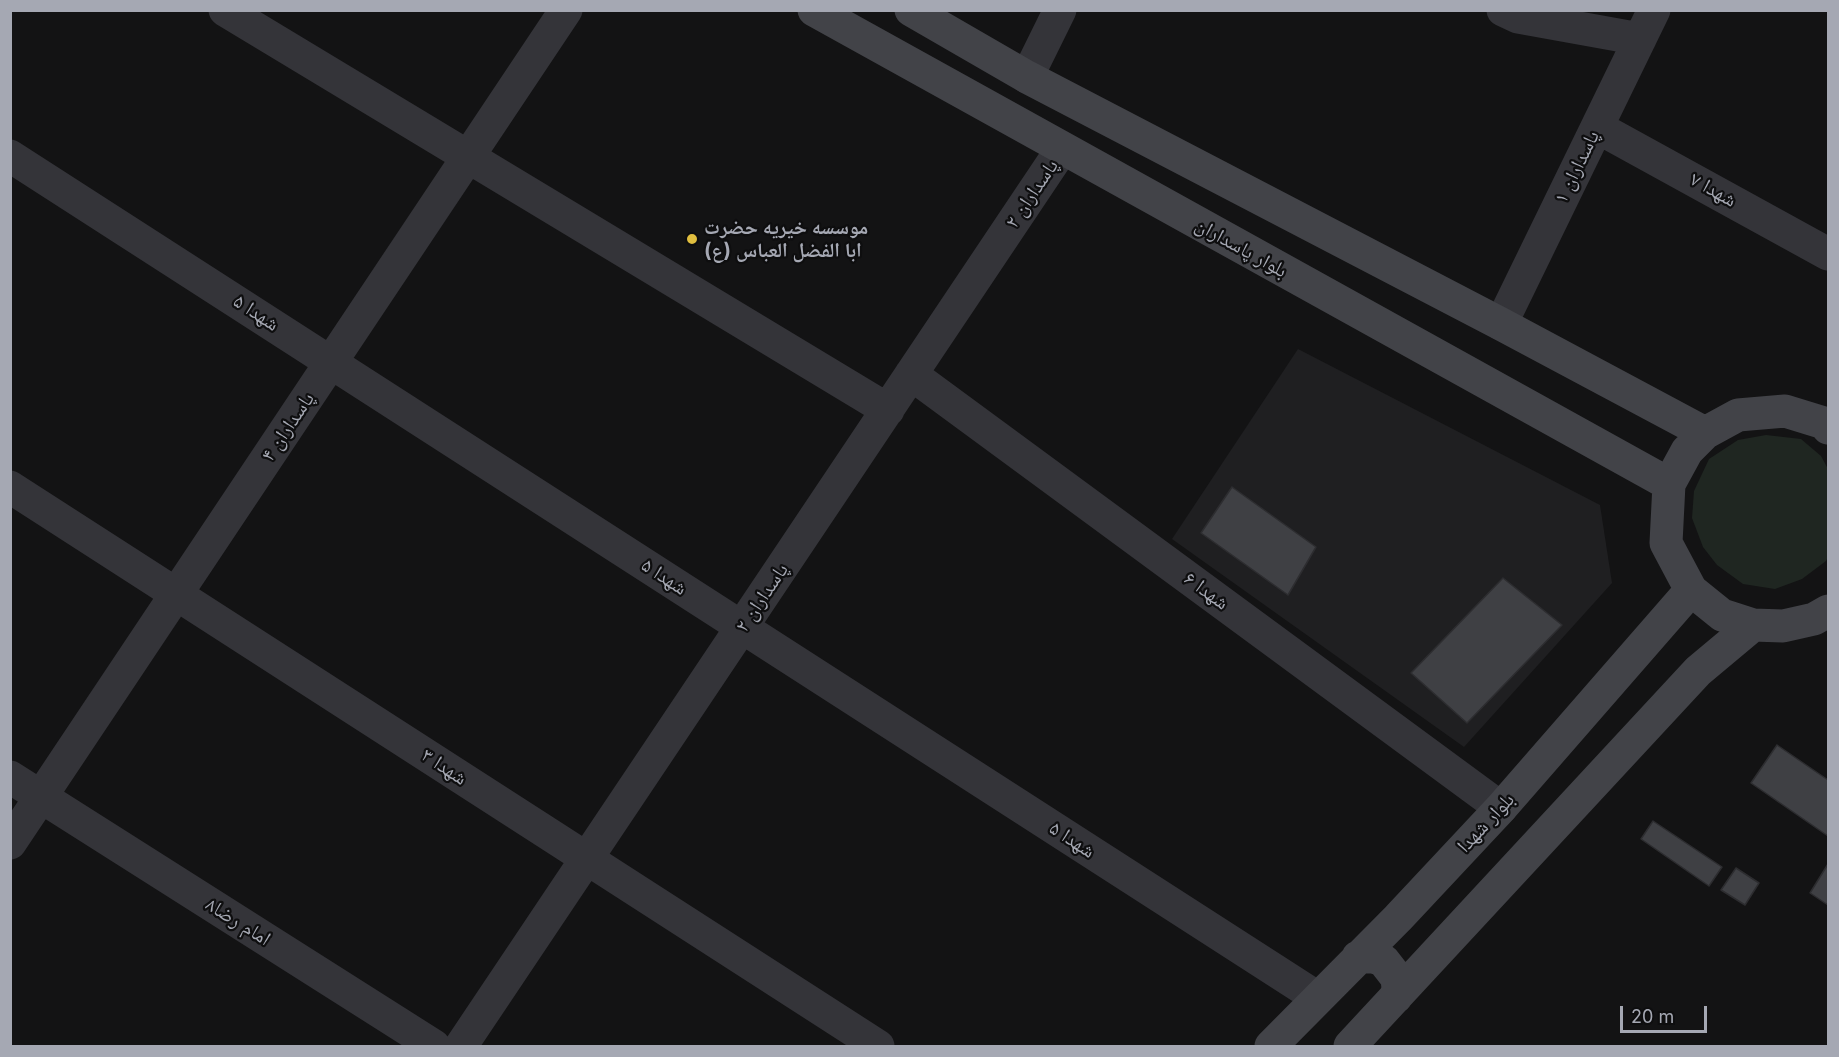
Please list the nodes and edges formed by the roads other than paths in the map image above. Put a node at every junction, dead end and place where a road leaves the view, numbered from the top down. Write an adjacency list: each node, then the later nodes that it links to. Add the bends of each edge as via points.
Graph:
1 (225, 10): 12 (street)
2 (566, 10): 12 (street, پاسداران ۴)
3 (814, 10): 10 (main road, بلوار پاسداران)
4 (911, 10): 8 (main road)
5 (1059, 10): 8 (street)
6 (1503, 10): 7 (street, via 1518,17)
7 (1647, 25): 9 (street, پاسداران ۱)
8 (1028, 77): 14 (main road)
9 (1597, 127): 13 (street, شهدا ۷); 14 (street, پاسداران ۱)
10 (1062, 149): 16 (street, پاسداران ۲); 20 (main road, بلوار پاسداران)
11 (10, 156): 15 (street, شهدا ۵)
12 (469, 157): 15 (street, پاسداران ۴); 17 (street)
13 (1828, 254)
14 (1501, 324): 19 (main road)
15 (332, 362): 23 (street, پاسداران ۴); 26 (street, شهدا ۵)
16 (911, 374): 17 (street, پاسداران ۲); 29 (street, شهدا ۶)
17 (888, 410): 26 (street, پاسداران ۲)
18 (1827, 423): 19 (main road, via 1785,411 1738,415)
19 (1705, 433): 20 (main road, via 1687,451)
20 (1669, 484): 22 (main road, via 1666,543)
21 (10, 487): 23 (street, شهدا ۳)
22 (1691, 590): 25 (main road, via 1722,615); 29 (main road, بلوار شهدا)
23 (177, 594): 28 (street, پاسداران ۴); 31 (street, شهدا ۳)
24 (1828, 611): 25 (main road, via 1814,619 1783,626)
25 (1753, 625): 34 (main road, via 1698,671)
26 (742, 627): 31 (street, پاسداران ۲); 36 (street, شهدا ۵)
27 (10, 777): 28 (street, امام رضا۸)
28 (41, 797): 30 (street, پاسداران ۴); 37 (street, امام رضا۸)
29 (1500, 808): 32 (main road, بلوار شهدا)
30 (10, 843)
31 (587, 859): 38 (street, پاسداران ۲); 39 (street, شهدا ۳)
32 (1398, 918): 33 (main road, بلوار شهدا); 34 (main road, via 1394,933 1398,948 1413,958)
33 (1358, 957): 35 (main road, via 1383,960 1397,978); 36 (main road, بلوار شهدا)
34 (1430, 961): 35 (main road)
35 (1396, 997): 41 (main road)
36 (1318, 998): 40 (main road, بلوار شهدا)
37 (434, 1047)
38 (461, 1047)
39 (878, 1047)
40 (1271, 1047)
41 (1350, 1047)

